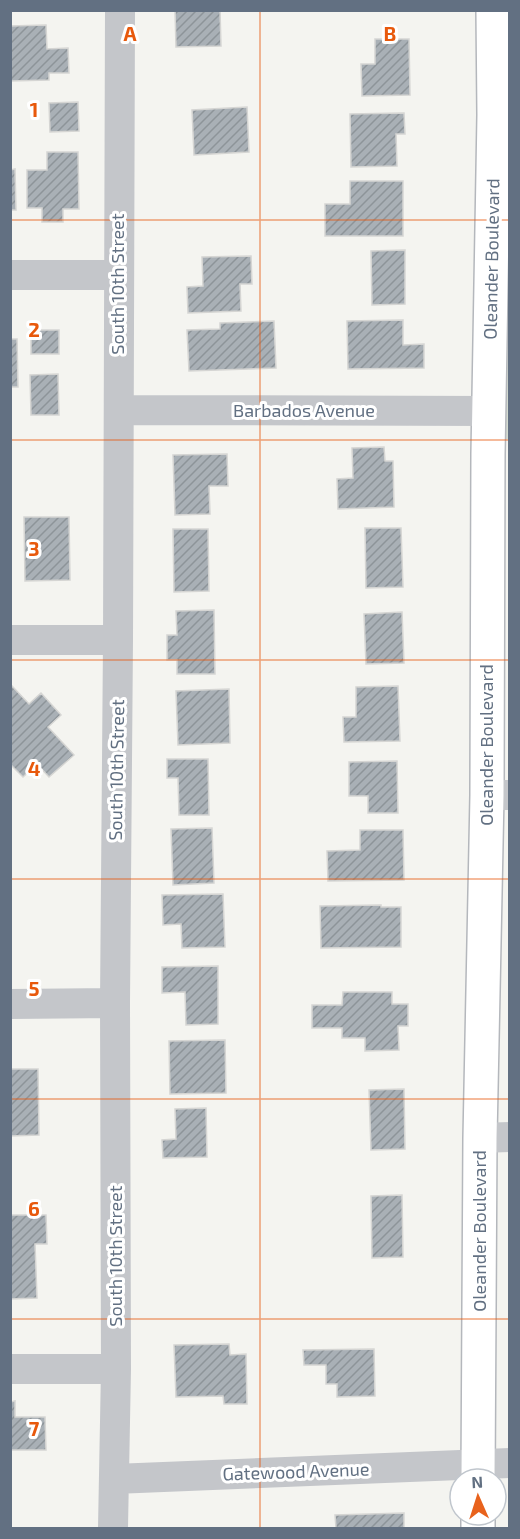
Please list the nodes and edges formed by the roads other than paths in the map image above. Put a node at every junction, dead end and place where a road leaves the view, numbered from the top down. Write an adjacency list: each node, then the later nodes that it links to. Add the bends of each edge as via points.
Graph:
1 (120, 10): 5 (street, South 10th Street)
2 (493, 10): 3 (main road, Oleander Boulevard)
3 (502, 115): 7 (main road, Oleander Boulevard)
4 (10, 275): 5 (street)
5 (118, 275): 6 (street, South 10th Street)
6 (119, 410): 7 (street, Barbados Avenue); 10 (street, South 10th Street)
7 (489, 411): 8 (main road, Oleander Boulevard)
8 (499, 453): 11 (main road, Oleander Boulevard)
9 (10, 640): 10 (street)
10 (118, 640): 12 (street, South 10th Street)
11 (498, 795): 14 (main road, Oleander Boulevard)
12 (115, 1003): 13 (street); 16 (street, South 10th Street)
13 (10, 1004)
14 (495, 1137): 17 (main road, Oleander Boulevard)
15 (10, 1369): 16 (street)
16 (116, 1369): 19 (street, South 10th Street)
17 (488, 1467)
18 (448, 1470): 19 (street, Gatewood Avenue)
19 (114, 1479): 20 (street, South 10th Street)
20 (113, 1528)

